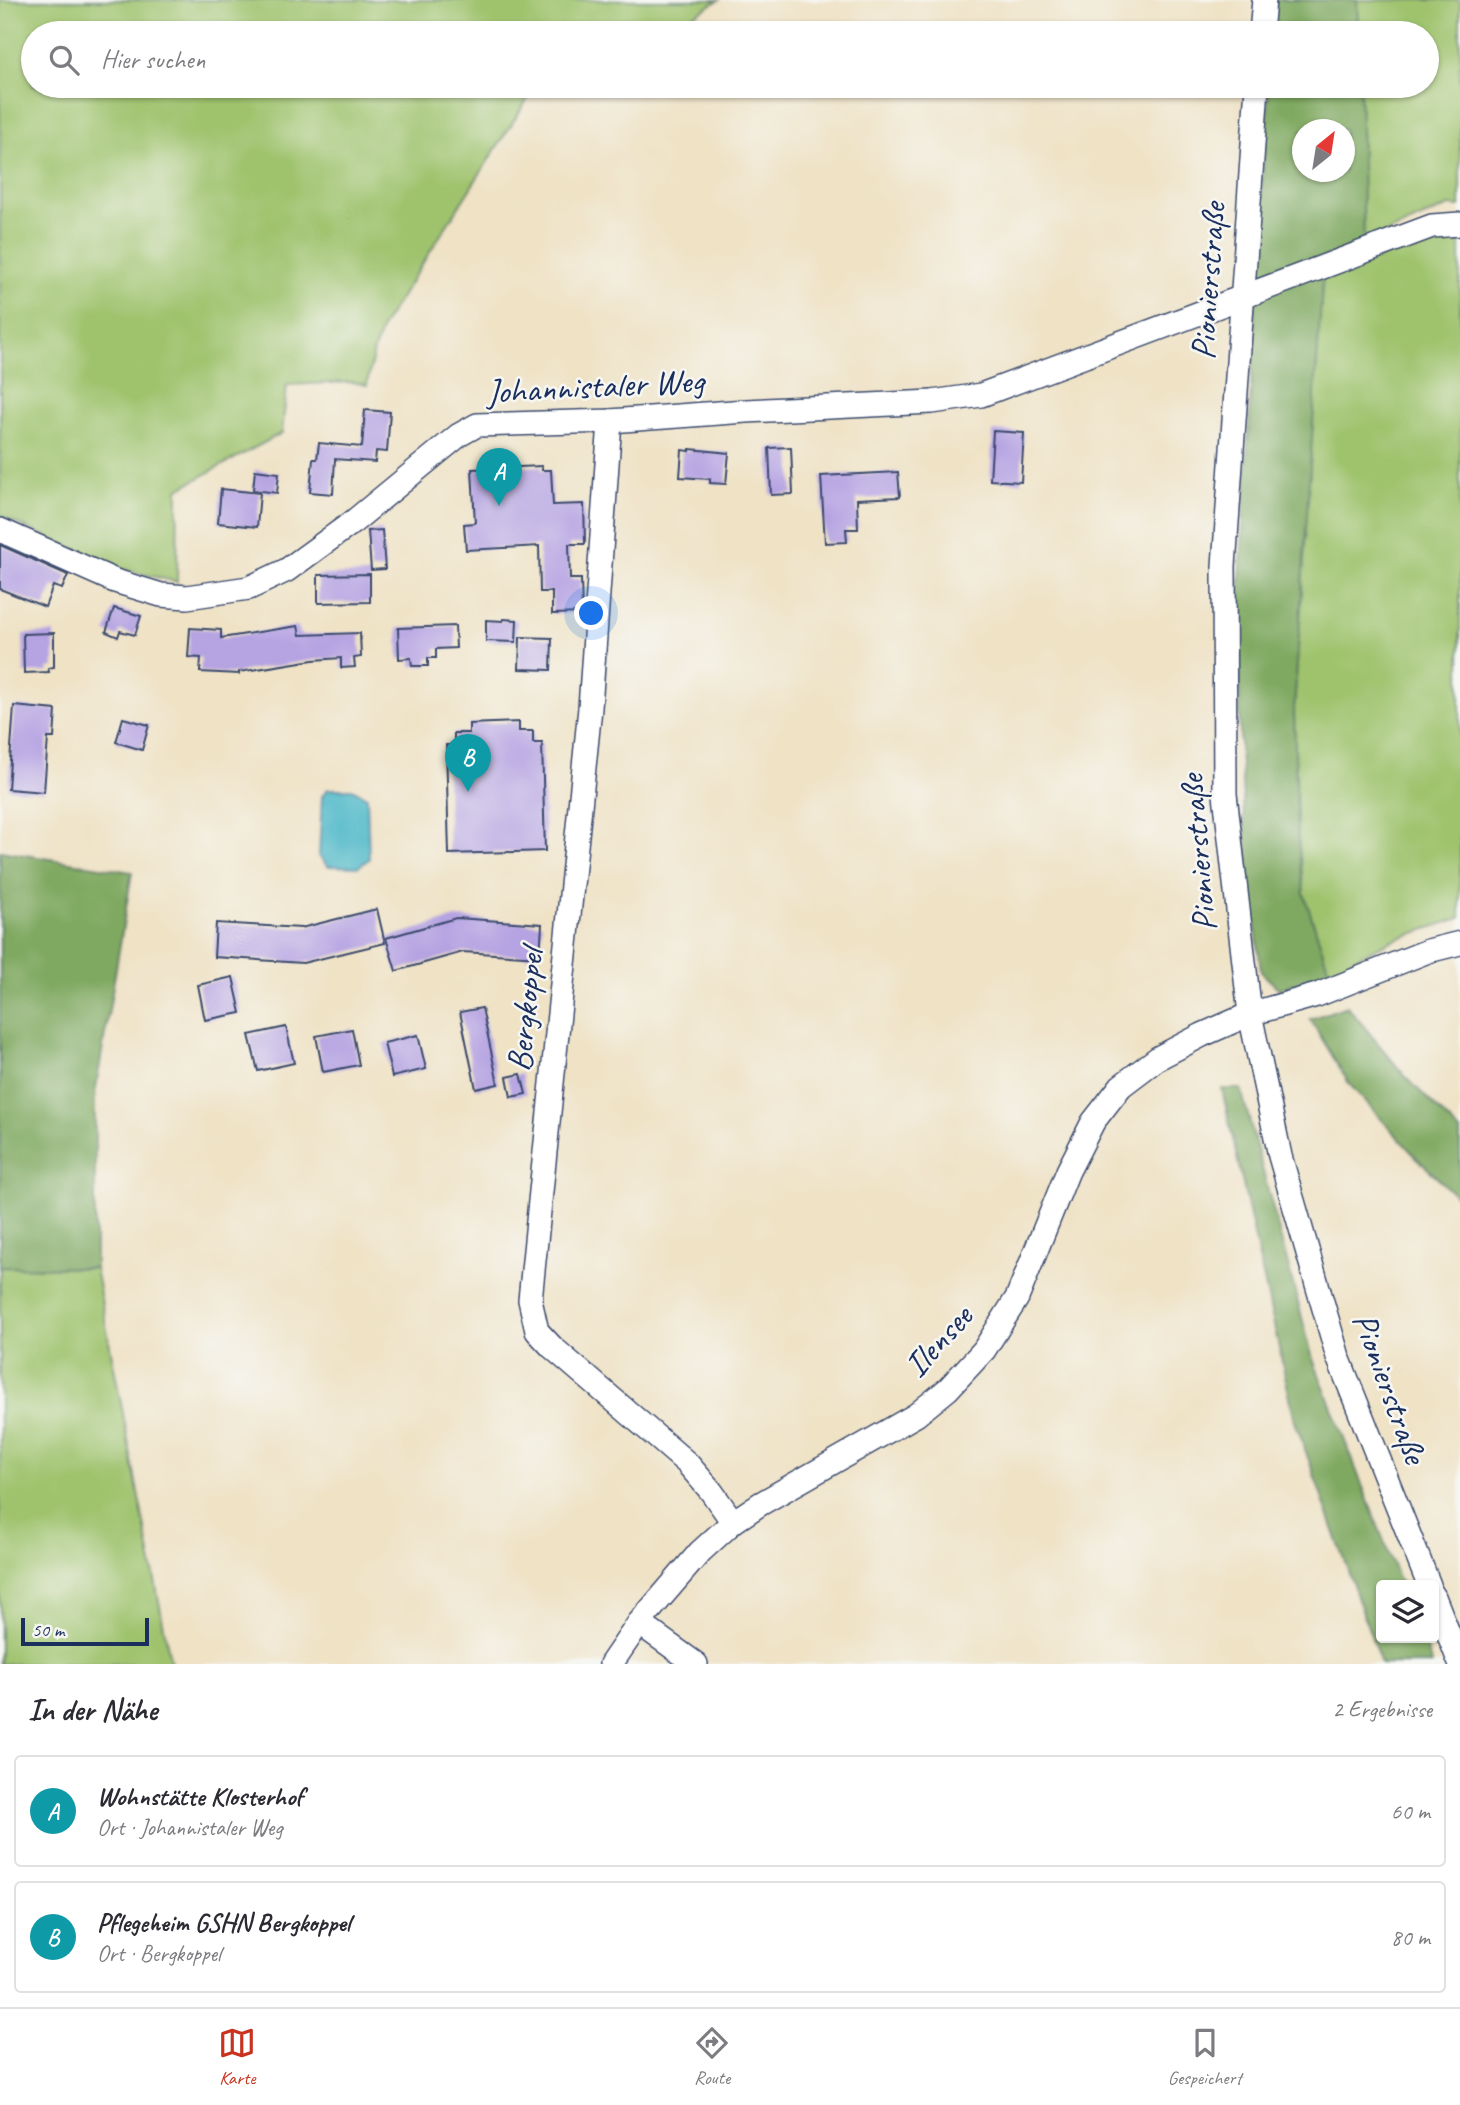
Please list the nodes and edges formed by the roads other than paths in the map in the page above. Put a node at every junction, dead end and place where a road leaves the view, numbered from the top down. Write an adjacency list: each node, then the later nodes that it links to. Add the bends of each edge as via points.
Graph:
1 (1264, 0): 2 (street)
2 (1262, 21)
3 (1256, 98): 5 (street, Pionierstraße)
4 (1460, 224): 5 (street, Johannistaler Weg, via 1432,226)
5 (1242, 298): 6 (street, Johannistaler Weg, via 981,395 932,402); 9 (street, Pionierstraße, via 1224,566 1224,794)
6 (610, 421): 7 (street, Johannistaler Weg, via 477,425 287,570 249,588 187,597 161,595); 10 (street, Bergkoppel, via 590,708 530,1300 537,1331 687,1463)
7 (0, 530)
8 (1460, 943): 9 (street, Ilensee)
9 (1250, 1014): 10 (street, Ilensee, via 1158,1058 1121,1086 1093,1122 1068,1171 1017,1298 984,1350 948,1389 916,1415); 11 (street, Pionierstraße, via 1280,1156 1338,1357)
10 (733, 1522): 13 (street, Ilensee, via 700,1552)
11 (1427, 1580)
12 (1439, 1610): 14 (street)
13 (639, 1623): 15 (street, Ilensee); 16 (street)
14 (1460, 1663)
15 (611, 1664)
16 (696, 1664)

